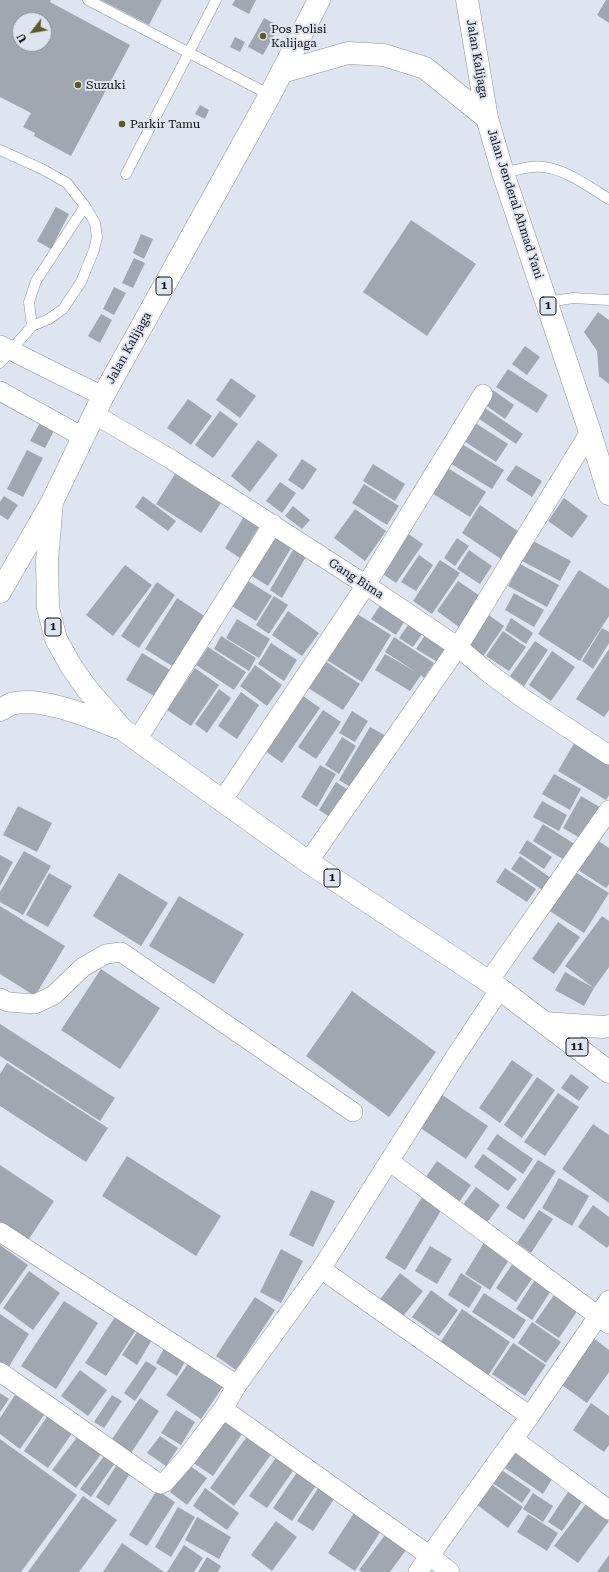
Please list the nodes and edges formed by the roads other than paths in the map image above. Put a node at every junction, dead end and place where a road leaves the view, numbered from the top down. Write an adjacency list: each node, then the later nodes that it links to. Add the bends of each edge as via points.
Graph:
1 (88, 0): 5 (lane)
2 (216, 0): 5 (lane)
3 (319, 0): 6 (highway, Jalan Kalijaga / 1)
4 (467, 0): 8 (highway, Jalan Kalijaga / 1)
5 (189, 52): 7 (lane); 11 (lane)
6 (282, 72): 7 (highway, Jalan Kalijaga / 1); 8 (highway, via 348,53 384,55 426,68)
7 (270, 95): 20 (highway, Jalan Kalijaga / 1)
8 (487, 118): 10 (highway, Jalan Jenderal Ahmad Yani / 1)
9 (0, 150): 13 (lane, via 67,183)
10 (503, 173): 12 (lane, via 544,167 565,173); 15 (highway, Jalan Jenderal Ahmad Yani / 1)
11 (126, 174)
12 (609, 199)
13 (85, 206): 16 (lane, via 36,281 29,302); 16 (lane, via 95,223 97,237 81,282 63,309 49,319)
14 (609, 300): 15 (lane, via 573,298)
15 (547, 302): 21 (highway, Jalan Jenderal Ahmad Yani / 1)
16 (32, 326): 17 (lane)
17 (3, 352): 20 (street, Gang Bima)
18 (0, 390): 22 (street)
19 (484, 394): 26 (street)
20 (98, 405): 22 (highway, Jalan Kalijaga / 1); 25 (street, Gang Bima, via 172,460)
21 (590, 432): 23 (highway, Jalan Jenderal Ahmad Yani / 1); 28 (street)
22 (83, 437): 24 (highway, Jalan Kalijaga / 1)
23 (608, 487)
24 (52, 502): 27 (highway, Jalan Kalijaga / 1); 30 (highway, 1, via 47,560 48,608 56,639 87,689)
25 (273, 524): 26 (street, Gang Bima); 30 (street)
26 (366, 585): 28 (street, Gang Bima); 32 (street)
27 (0, 592)
28 (458, 647): 31 (street, Gang Bima, via 524,699); 34 (street)
29 (0, 710): 30 (highway, 1, via 12,704 38,702 79,713)
30 (130, 734): 32 (highway, 1)
31 (609, 755)
32 (222, 801): 34 (highway, 1)
33 (609, 810): 35 (street)
34 (308, 862): 35 (highway, 1)
35 (495, 985): 37 (highway, 1); 41 (street, via 455,1057)
36 (0, 998): 40 (street, via 8,1002 35,1004 54,995 83,967 106,954 121,952)
37 (545, 1023): 38 (highway); 39 (highway, 11)
38 (609, 1026)
39 (609, 1072)
40 (353, 1112)
41 (389, 1161): 43 (street); 45 (street)
42 (0, 1232): 47 (street)
43 (321, 1270): 47 (street); 49 (street)
44 (609, 1300): 45 (street)
45 (603, 1321): 49 (street)
46 (0, 1372): 48 (street, via 161,1484 187,1457)
47 (237, 1385): 48 (street)
48 (223, 1409): 52 (street)
49 (530, 1416): 50 (street)
50 (512, 1439): 51 (street); 52 (street)
51 (609, 1510)
52 (430, 1556): 53 (street); 54 (street)
53 (418, 1572)
54 (450, 1572)

